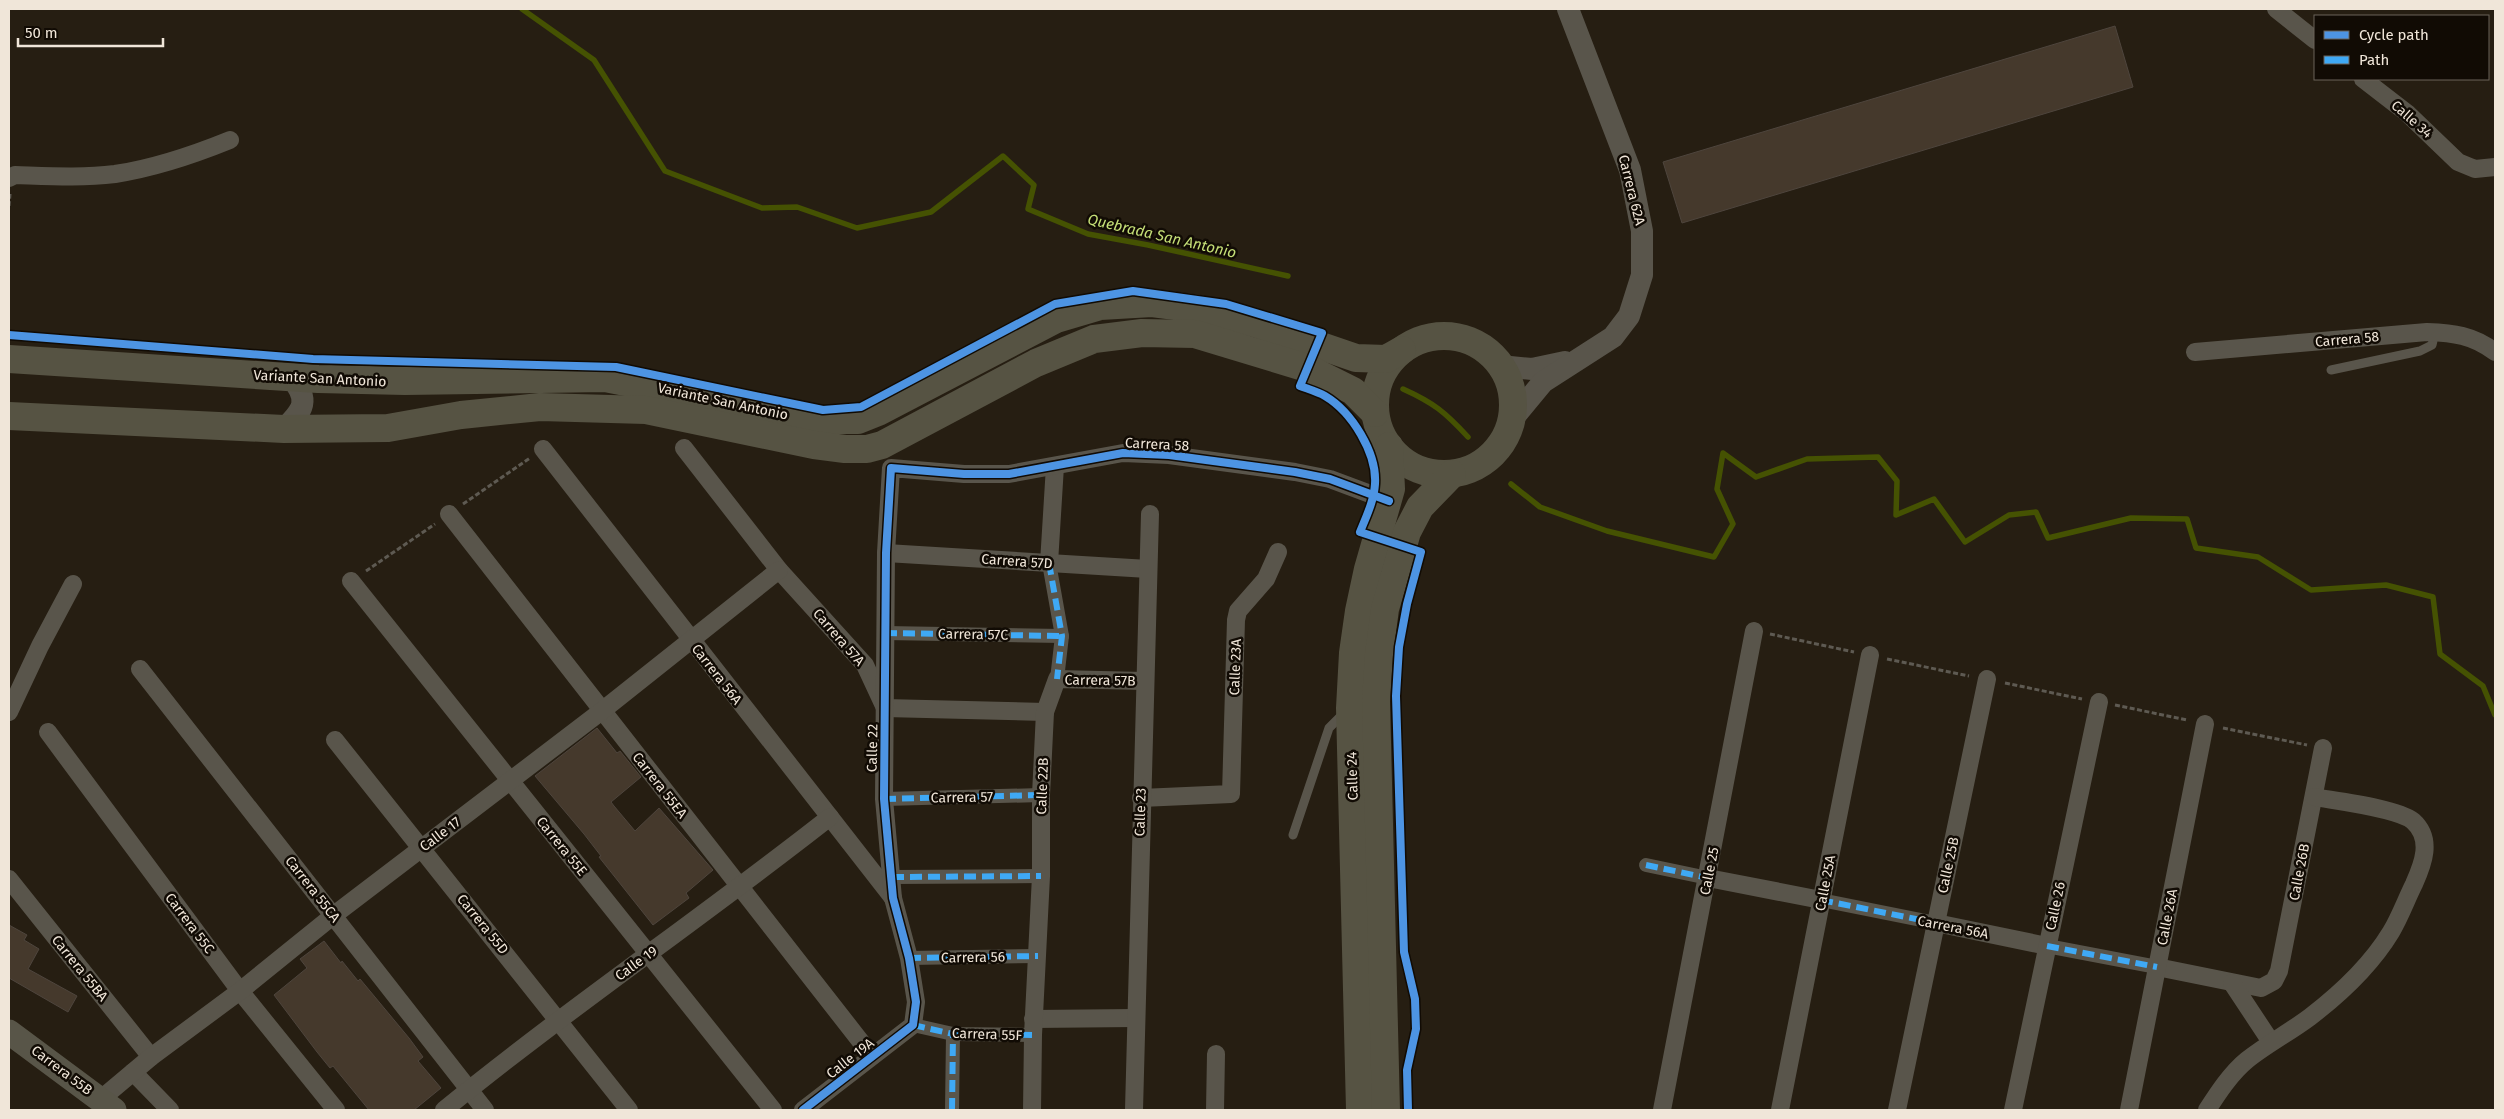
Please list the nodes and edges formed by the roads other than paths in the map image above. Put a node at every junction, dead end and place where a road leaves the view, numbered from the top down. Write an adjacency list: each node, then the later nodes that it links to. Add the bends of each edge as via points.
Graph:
1 (1568, 9): 12 (street, Carrera 62A, via 1630,170 1642,231 1642,275 1629,316 1613,337)
2 (2276, 9): 3 (street)
3 (2314, 39)
4 (2364, 80): 6 (street, Calle 34, via 2407,114 2458,162 2476,169)
5 (230, 140): 7 (street, via 193,155 114,174 15,175)
6 (2495, 167)
7 (9, 178)
8 (2435, 332): 10 (street, Carrera 58); 11 (street, Carrera 58, via 2456,332); 15 (lane, via 2432,345 2420,351)
9 (1402, 350): 14 (main road, Variante San Antonio, via 1426,338 1454,337 1480,347); 16 (main road, Variante San Antonio, via 1386,359 1356,358 1257,324 1199,310 1152,303 1100,306 1056,319 858,420 820,420 764,411 605,378 405,381); 17 (main road, Variante San Antonio, via 1380,378)
10 (2195, 352)
11 (2495, 352)
12 (1582, 357): 14 (street, Carrera 62A, via 1532,369); 19 (street, Carrera 62A, via 1543,382)
13 (9, 359): 16 (main road, Variante San Antonio)
14 (1500, 366): 19 (main road, Variante San Antonio, via 1512,393)
15 (2331, 370)
16 (291, 377): 20 (street, via 302,390 303,401 301,412)
17 (1376, 413): 20 (main road, Variante San Antonio, via 1353,391 1307,368 1195,334 1142,333 1094,339 1036,363 867,449 845,450 814,445 636,410 540,407 461,415 388,428); 21 (main road, Variante San Antonio, via 1378,425)
18 (9, 416): 20 (main road, Variante San Antonio)
19 (1510, 422): 26 (main road, Variante San Antonio, via 1505,438 1489,457 1468,470)
20 (284, 429)
21 (1389, 446): 26 (main road, Variante San Antonio, via 1417,469 1434,474); 27 (main road, Calle 24, via 1392,469)
22 (684, 448): 34 (street, Carrera 57A)
23 (542, 449): 40 (street, Carrera 56A)
24 (1055, 466): 25 (street, Carrera 58, via 1009,474); 27 (street, Carrera 58, via 1123,454 1169,455 1330,479); 32 (street, Calle 22B)
25 (891, 468): 31 (street, Calle 22)
26 (1452, 474): 107 (main road, Calle 24, via 1420,507 1407,532 1385,609 1379,654 1376,701)
27 (1389, 501): 48 (main road, Calle 24, via 1359,611)
28 (449, 514): 49 (street, Carrera 55EA)
29 (1150, 514): 33 (street, Calle 23)
30 (1278, 552): 59 (street, Calle 23A, via 1266,580 1238,611 1236,620 1231,794)
31 (886, 553): 32 (street, Carrera 57D); 38 (street, Calle 22)
32 (1049, 563): 33 (street, Carrera 57D); 39 (street, Calle 22B)
33 (1148, 568): 45 (street, Calle 23)
34 (779, 570): 40 (street, Calle 17); 47 (street, Carrera 57A, via 865,665)
35 (351, 582): 56 (street, Carrera 55E)
36 (73, 584): 50 (street)
37 (1754, 631): 68 (street, Calle 25)
38 (884, 632): 39 (street, Carrera 57C); 47 (street, Calle 22)
39 (1062, 636): 43 (street, Calle 22B)
40 (691, 641): 49 (street, Calle 17); 61 (street, Carrera 56A)
41 (1870, 655): 71 (street, Calle 25A)
42 (140, 669): 72 (street, Carrera 55CA)
43 (1057, 679): 45 (street, Carrera 57B); 51 (street, Calle 22B)
44 (1987, 679): 73 (street, Calle 25B)
45 (1144, 681): 59 (street, Calle 23)
46 (2099, 702): 74 (street, Calle 26)
47 (886, 708): 51 (street); 60 (street, Calle 22)
48 (1350, 708): 62 (lane, via 1329,728); 106 (main road, Calle 24)
49 (603, 710): 56 (street, Calle 17); 69 (street, Carrera 55EA)
50 (9, 712)
51 (1045, 712): 57 (street, Calle 22B)
52 (2205, 724): 78 (street, Calle 26A)
53 (48, 732): 81 (street, Carrera 55C)
54 (335, 740): 63 (street, Carrera 55D)
55 (2324, 748): 58 (street, Calle 26B)
56 (511, 781): 63 (street, Calle 17); 75 (street, Carrera 55E)
57 (1041, 795): 60 (street, Carrera 57); 65 (street, Calle 22B)
58 (2314, 797): 80 (street, Calle 26B, via 2279,971 2274,980); 88 (street, via 2405,817 2419,828 2426,848 2420,871 2391,932 2372,957 2332,999)
59 (1141, 798): 82 (street, Calle 23)
60 (884, 799): 66 (street, Calle 22)
61 (830, 817): 69 (street, Calle 19); 70 (street, Carrera 56A)
62 (1293, 835)
63 (422, 848): 72 (street, Calle 17); 83 (street, Carrera 55D)
64 (1646, 865): 68 (street, Carrera 56A)
65 (1041, 876): 66 (street); 76 (street, Calle 22B)
66 (892, 877): 70 (street, Calle 22)
67 (9, 878): 91 (street, Carrera 55BA)
68 (1708, 878): 71 (street, Carrera 56A); 108 (street, Calle 25)
69 (740, 888): 75 (street, Calle 19); 90 (street, Carrera 55EA)
70 (893, 898): 77 (street, Calle 22)
71 (1821, 900): 73 (street, Carrera 56A); 109 (street, Calle 25A)
72 (334, 916): 81 (street, Calle 17); 93 (street, Carrera 55CA)
73 (1936, 923): 74 (street, Carrera 56A); 110 (street, Calle 25B)
74 (2047, 946): 78 (street, Carrera 56A); 111 (street, Calle 26)
75 (648, 953): 83 (street, Calle 19); 100 (street, Carrera 55E)
76 (1038, 956): 77 (street, Carrera 56); 85 (street, Calle 22B)
77 (909, 958): 84 (street, Calle 22, via 916,1002)
78 (2157, 967): 79 (street, Carrera 56A); 112 (street, Calle 26A)
79 (2232, 983): 80 (street, Carrera 56A); 88 (street)
80 (2261, 988)
81 (240, 991): 91 (street, Calle 17); 96 (street, Carrera 55C)
82 (1135, 1018): 85 (street, Carrera 55F); 104 (street, Calle 23)
83 (559, 1020): 93 (street, Calle 19); 99 (street, Carrera 55D)
84 (913, 1025): 87 (street, Carrera 55F); 90 (street, Calle 19A)
85 (1033, 1027): 87 (street, Carrera 55F); 103 (street, Calle 22B)
86 (9, 1032): 94 (main road, Carrera 55B)
87 (953, 1034): 102 (street)
88 (2271, 1042): 113 (street, via 2247,1060)
89 (1216, 1054): 105 (street)
90 (872, 1056): 101 (street, Calle 19A)
91 (151, 1057): 92 (street, Calle 17)
92 (133, 1072): 94 (street, Calle 17); 95 (street)
93 (468, 1091): 97 (street, Calle 19); 98 (street, Carrera 55CA)
94 (107, 1105)
95 (170, 1110)
96 (336, 1110)
97 (444, 1110)
98 (485, 1110)
99 (629, 1110)
100 (773, 1110)
101 (803, 1110)
102 (952, 1110)
103 (1032, 1110)
104 (1134, 1110)
105 (1215, 1110)
106 (1360, 1110)
107 (1386, 1110)
108 (1662, 1110)
109 (1780, 1110)
110 (1898, 1110)
111 (2013, 1110)
112 (2129, 1110)
113 (2206, 1110)

